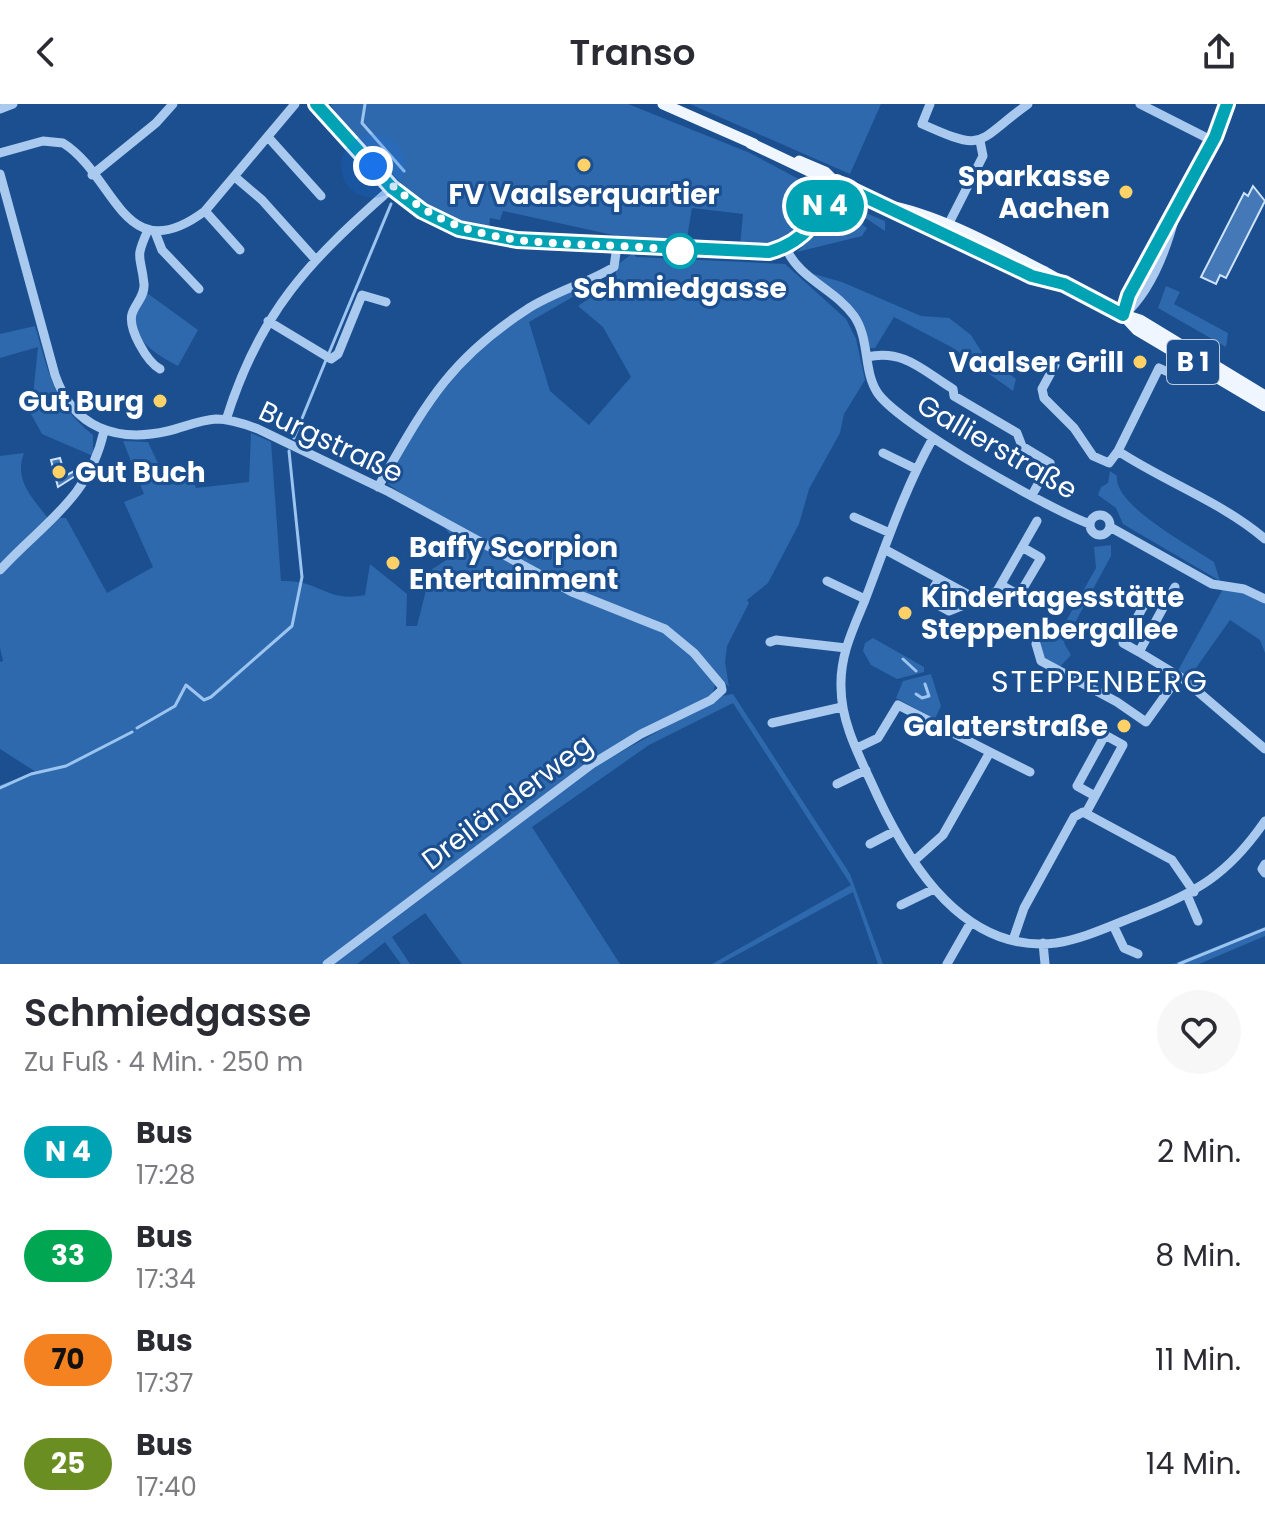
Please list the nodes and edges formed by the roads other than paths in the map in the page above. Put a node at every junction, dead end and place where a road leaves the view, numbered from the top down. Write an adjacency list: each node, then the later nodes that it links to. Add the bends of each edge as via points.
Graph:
1 (13, 104): 10 (street)
2 (173, 104): 16 (street)
3 (295, 104): 11 (street)
4 (316, 104): 19 (street)
5 (663, 104): 18 (main road, B 1)
6 (930, 104): 12 (street, via 922,124 966,144)
7 (1028, 104): 12 (street)
8 (1140, 104): 13 (street)
9 (1227, 104): 13 (street)
10 (0, 109)
11 (268, 137): 17 (street); 20 (street)
12 (980, 141): 23 (street, via 983,156)
13 (1213, 141): 32 (street, via 1166,222)
14 (0, 153): 16 (street, via 56,140 68,146)
15 (0, 174): 41 (street, via 59,386 81,418)
16 (92, 175): 24 (street, via 127,217)
17 (235, 177): 22 (street); 28 (street)
18 (836, 183): 21 (main road, B 1); 26 (street, via 815,223)
19 (392, 188): 25 (street, via 440,221 474,233); 28 (street)
20 (321, 196)
21 (885, 205): 23 (main road, B 1); 29 (main road, B 1, via 1032,276)
22 (205, 211): 24 (street, via 171,230); 27 (street)
23 (947, 227): 29 (main road, B 1)
24 (151, 231): 30 (street); 36 (street, via 137,255 143,290 132,322 149,360)
25 (617, 246): 26 (street, via 751,254); 46 (street, via 614,267 527,309 448,374)
26 (786, 248): 34 (street, Gallierstraße, via 799,269 852,314)
27 (240, 250)
28 (315, 259): 33 (street)
29 (1064, 284): 32 (main road, B 1)
30 (199, 289)
31 (386, 302): 33 (street, via 362,295 338,354 331,359)
32 (1123, 315): 38 (main road, B 1, via 1140,320); 39 (main road, B 1, via 1137,330)
33 (268, 321): 40 (street)
34 (867, 357): 42 (street, Gallierstraße, via 870,377 888,407); 47 (street, via 890,352 1017,433 1022,446 1050,463)
35 (1055, 365): 43 (street, via 1045,381 1044,398 1093,456 1109,463)
36 (160, 369)
37 (1168, 372): 43 (street, via 1159,368)
38 (1265, 396)
39 (1265, 406)
40 (226, 420): 41 (street, Burgstraße, via 144,436); 46 (street, Burgstraße, via 258,429)
41 (104, 431): 55 (street, via 96,463 71,501)
42 (933, 438): 45 (street); 47 (street, Gallierstraße)
43 (1118, 451): 51 (street)
44 (883, 453): 45 (street)
45 (916, 469): 50 (street)
46 (378, 487): 68 (street, Burgstraße, via 572,592 665,629 694,653)
47 (1032, 495): 48 (street, Gallierstraße)
48 (1047, 503): 52 (street); 54 (street, Gallierstraße, via 1090,524 1094,516 1103,515 1110,527)
49 (854, 517): 50 (street)
50 (890, 533): 53 (street)
51 (1265, 539)
52 (1022, 547): 58 (street); 58 (street, via 1041,558 1019,595)
53 (884, 549): 56 (street); 59 (street)
54 (1186, 569): 60 (street, Gallierstraße, via 1217,586 1244,589); 62 (street)
55 (0, 570)
56 (939, 579): 61 (street); 61 (street, via 927,599 949,611)
57 (827, 581): 59 (street)
58 (1001, 585): 61 (street, via 993,596)
59 (865, 599): 65 (street)
60 (1265, 599)
61 (976, 600)
62 (1164, 606): 66 (street); 66 (street, via 1148,598 1136,619 1123,643)
63 (770, 642): 65 (street)
64 (1036, 644): 67 (street, via 1041,661 1146,722)
65 (846, 648): 69 (street)
66 (1139, 652): 67 (street)
67 (1179, 676): 72 (street)
68 (722, 690): 95 (street, Dreiländerweg, via 592,764)
69 (842, 707): 70 (street); 71 (street)
70 (772, 723)
71 (857, 748): 73 (street, via 878,738 898,705); 74 (street)
72 (1265, 749)
73 (990, 752): 75 (street); 83 (street, via 943,835)
74 (866, 770): 76 (street); 80 (street)
75 (1030, 772)
76 (837, 784)
77 (1095, 796): 77 (street, via 1123,745 1105,735 1077,786); 78 (street)
78 (1087, 811): 87 (street, via 1171,859); 92 (street, via 1076,814 1066,830)
79 (1265, 821): 81 (street)
80 (895, 831): 82 (street); 83 (street)
81 (1262, 834): 87 (street, via 1231,865)
82 (870, 844)
83 (914, 861): 86 (street)
84 (1265, 864): 85 (street)
85 (1265, 873)
86 (934, 889): 88 (street); 90 (street)
87 (1191, 893): 89 (street); 91 (street)
88 (901, 905)
89 (1198, 921)
90 (971, 922): 92 (street); 96 (street)
91 (1113, 925): 93 (street); 94 (street, via 1122,951)
92 (1013, 940): 93 (street)
93 (1043, 943): 97 (street)
94 (1138, 954)
95 (327, 964)
96 (947, 964)
97 (1045, 964)

